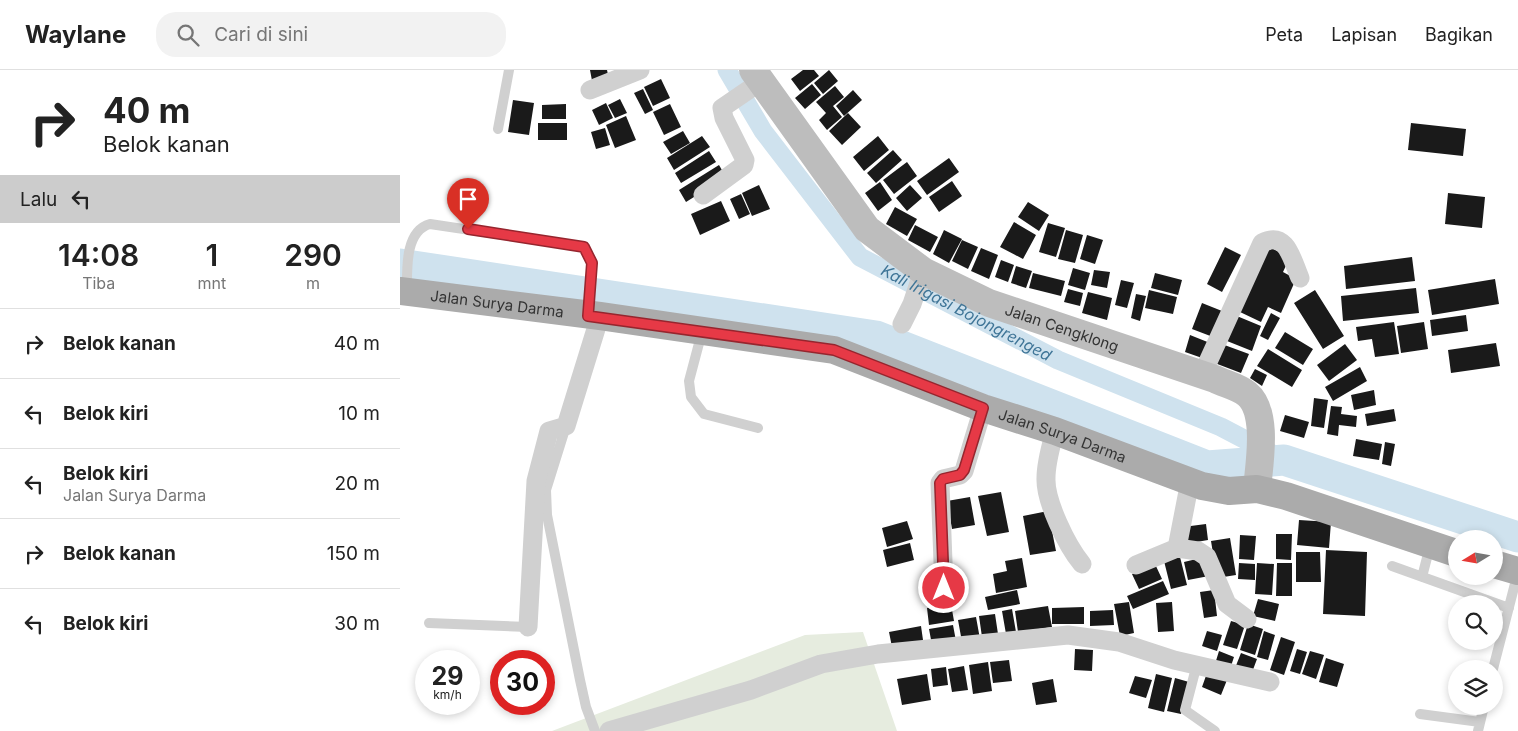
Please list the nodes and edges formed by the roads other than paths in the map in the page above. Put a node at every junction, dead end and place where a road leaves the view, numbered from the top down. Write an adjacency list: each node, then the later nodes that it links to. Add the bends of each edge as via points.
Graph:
1 (509, 70): 5 (lane)
2 (640, 70): 4 (street)
3 (755, 80): 6 (street, via 722,108 745,160 744,165); 8 (main road, Jalan Cengklong, via 867,228)
4 (590, 90)
5 (498, 129)
6 (702, 195)
7 (1300, 278): 13 (street, via 1286,244 1281,240 1262,243)
8 (919, 281): 11 (street); 13 (main road, Jalan Cengklong)
9 (405, 285): 10 (main road, Jalan Surya Darma); 10 (lane, via 413,235 420,226 430,224 584,247 592,268)
10 (592, 313): 12 (main road, Jalan Surya Darma); 15 (street)
11 (902, 324)
12 (702, 331): 14 (main road, Jalan Surya Darma, via 834,350); 16 (lane, via 689,381 691,397 704,414)
13 (1202, 375): 19 (main road, Jalan Cengklong, via 1248,394 1258,410 1261,428)
14 (983, 408): 17 (main road, Jalan Surya Darma); 29 (street, via 964,470 940,483)
15 (566, 426): 33 (street, via 549,431 536,481); 39 (lane, via 546,490 547,515 586,707)
16 (758, 428)
17 (1055, 431): 18 (main road, Jalan Surya Darma); 23 (street, via 1046,479 1064,540)
18 (1190, 481): 19 (main road, Jalan Surya Darma, via 1229,490); 21 (street)
19 (1258, 481): 20 (main road, Jalan Surya Darma, via 1286,496)
20 (1430, 546): 22 (main road, Jalan Surya Darma); 28 (lane)
21 (1177, 548): 24 (street); 31 (street, via 1198,551 1206,557 1227,604)
22 (1448, 551)
23 (1082, 564)
24 (1136, 565)
25 (1392, 566): 28 (lane)
26 (1503, 567): 27 (main road)
27 (1518, 571): 30 (lane)
28 (1422, 577): 30 (lane)
29 (944, 588)
30 (1509, 608): 34 (lane)
31 (1247, 619)
32 (429, 623): 33 (lane)
33 (528, 627)
34 (1495, 660)
35 (1196, 664): 36 (street); 40 (street, via 1119,642 1068,635 878,654 821,664 751,690); 41 (lane, via 1186,710)
36 (1270, 682)
37 (1420, 714): 38 (lane)
38 (1479, 726)
39 (596, 731)
40 (609, 731)
41 (1215, 731)

